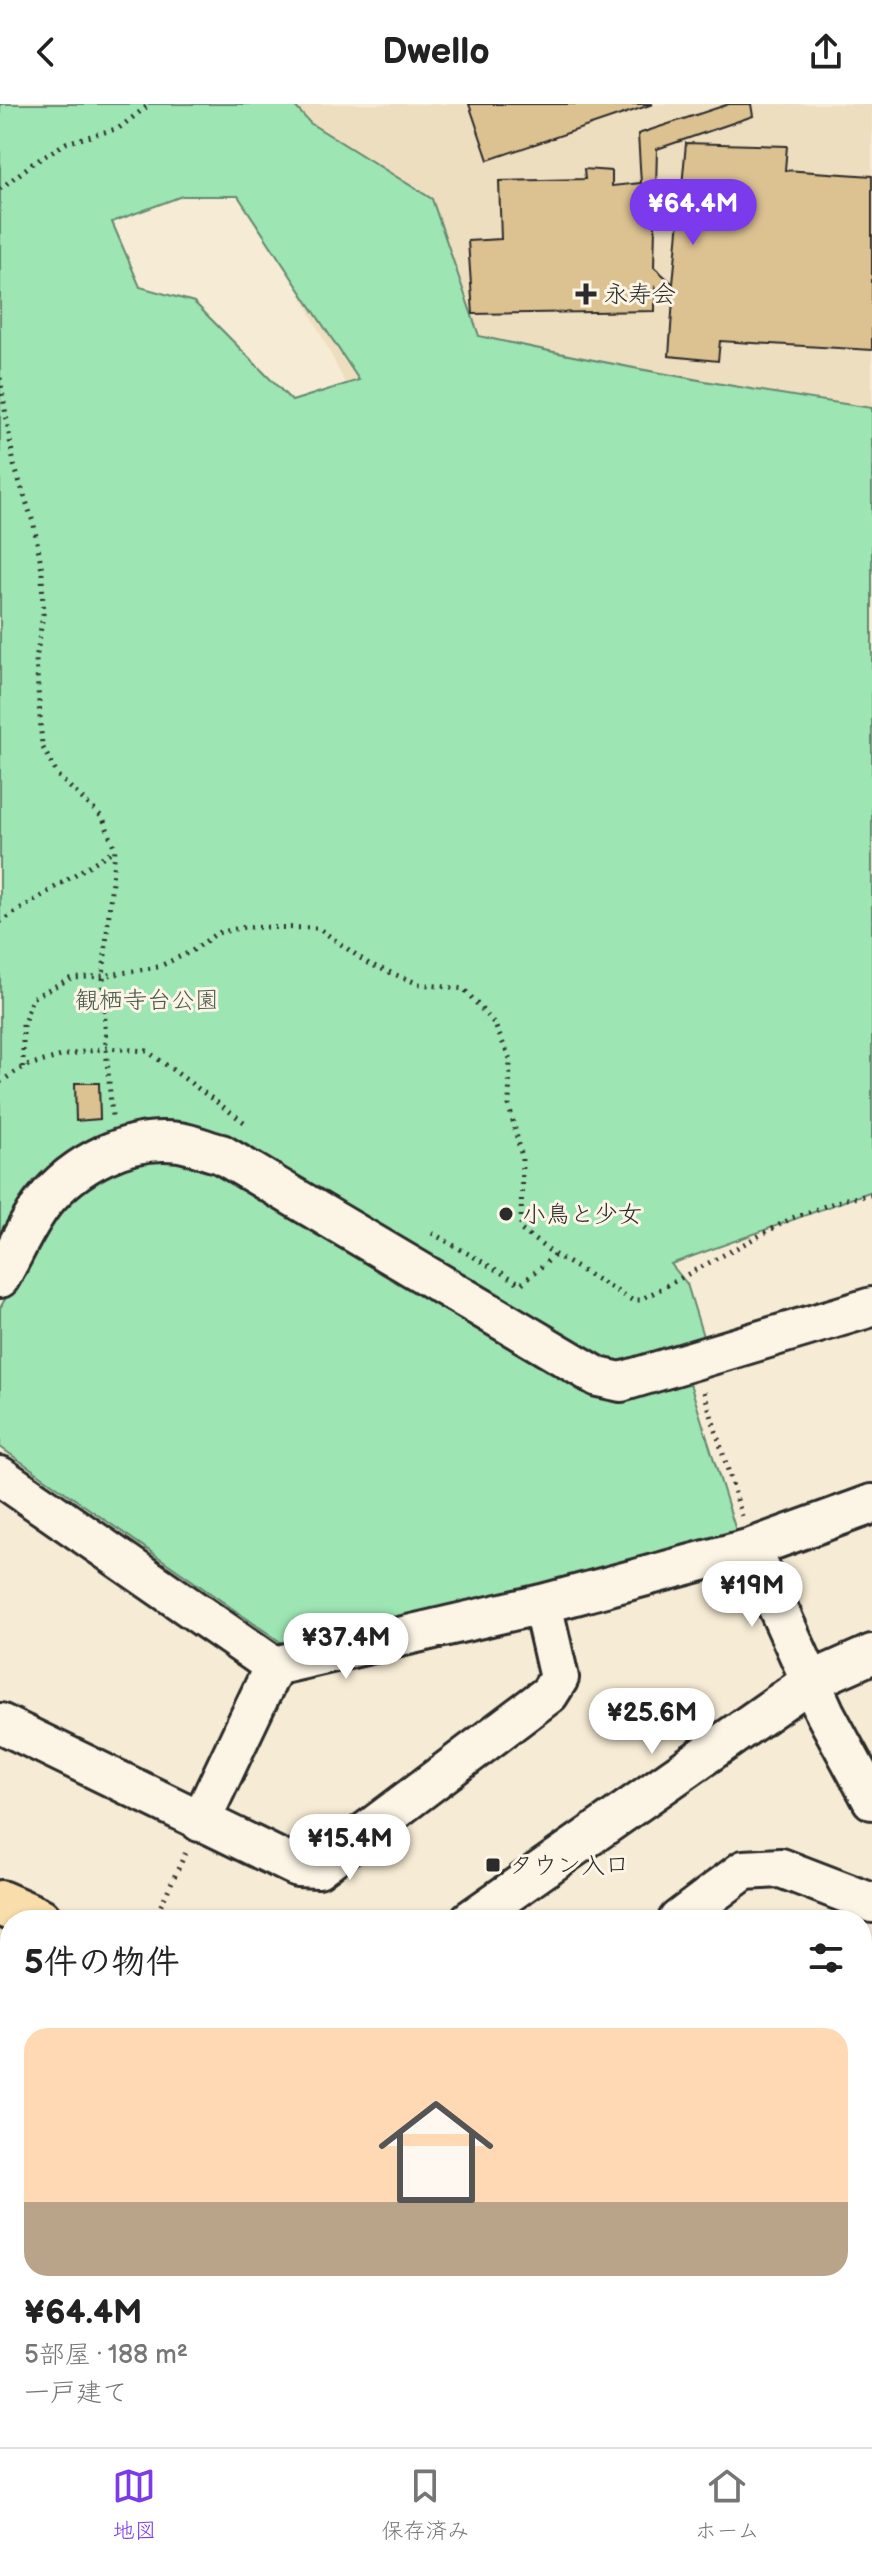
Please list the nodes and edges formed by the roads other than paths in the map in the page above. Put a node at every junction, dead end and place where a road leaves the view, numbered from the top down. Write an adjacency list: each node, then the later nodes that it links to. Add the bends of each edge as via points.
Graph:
1 (0, 1278): 2 (street, via 43,1203 74,1173 115,1151 179,1142 221,1154 598,1377 621,1382)
2 (872, 1307)
3 (0, 1476): 8 (street)
4 (872, 1504): 5 (street)
5 (746, 1532): 6 (street); 9 (street)
6 (542, 1604): 8 (street); 12 (street, via 559,1678 549,1694 318,1868 297,1867)
7 (872, 1654): 9 (street)
8 (274, 1666): 12 (street)
9 (811, 1681): 11 (street); 14 (street)
10 (0, 1723): 12 (street)
11 (870, 1789)
12 (200, 1822)
13 (870, 1895): 15 (street, via 781,1868 744,1870)
14 (484, 1910)
15 (691, 1910)

